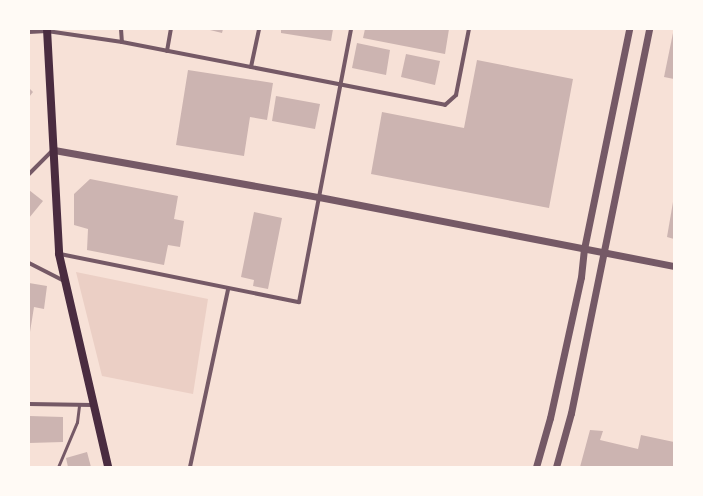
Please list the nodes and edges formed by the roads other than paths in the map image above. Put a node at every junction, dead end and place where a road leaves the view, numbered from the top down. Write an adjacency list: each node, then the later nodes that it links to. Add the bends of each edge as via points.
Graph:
1 (121, 29): 10 (street)
2 (171, 29): 11 (street)
3 (259, 29): 12 (street)
4 (351, 29): 13 (street)
5 (470, 29): 13 (street, via 456,95 445,105)
6 (629, 29): 17 (street)
7 (649, 29): 19 (street)
8 (47, 30): 9 (street); 10 (street); 14 (main road)
9 (29, 32)
10 (122, 42): 11 (street)
11 (167, 52): 12 (street)
12 (251, 67): 13 (street)
13 (341, 85): 16 (street)
14 (54, 150): 15 (street); 16 (street); 18 (main road)
15 (29, 174)
16 (319, 197): 17 (street); 23 (street, via 299,302)
17 (584, 249): 19 (street); 30 (street, via 581,277 550,418)
18 (59, 254): 22 (main road); 23 (street)
19 (605, 254): 21 (street); 31 (street, via 571,413)
20 (29, 263): 22 (street)
21 (674, 266)
22 (64, 281): 26 (main road)
23 (228, 289): 29 (street)
24 (29, 404): 25 (street)
25 (79, 405): 26 (street); 27 (lane, via 77,422)
26 (92, 405): 28 (main road)
27 (58, 467)
28 (108, 467)
29 (190, 467)
30 (536, 467)
31 (556, 467)

